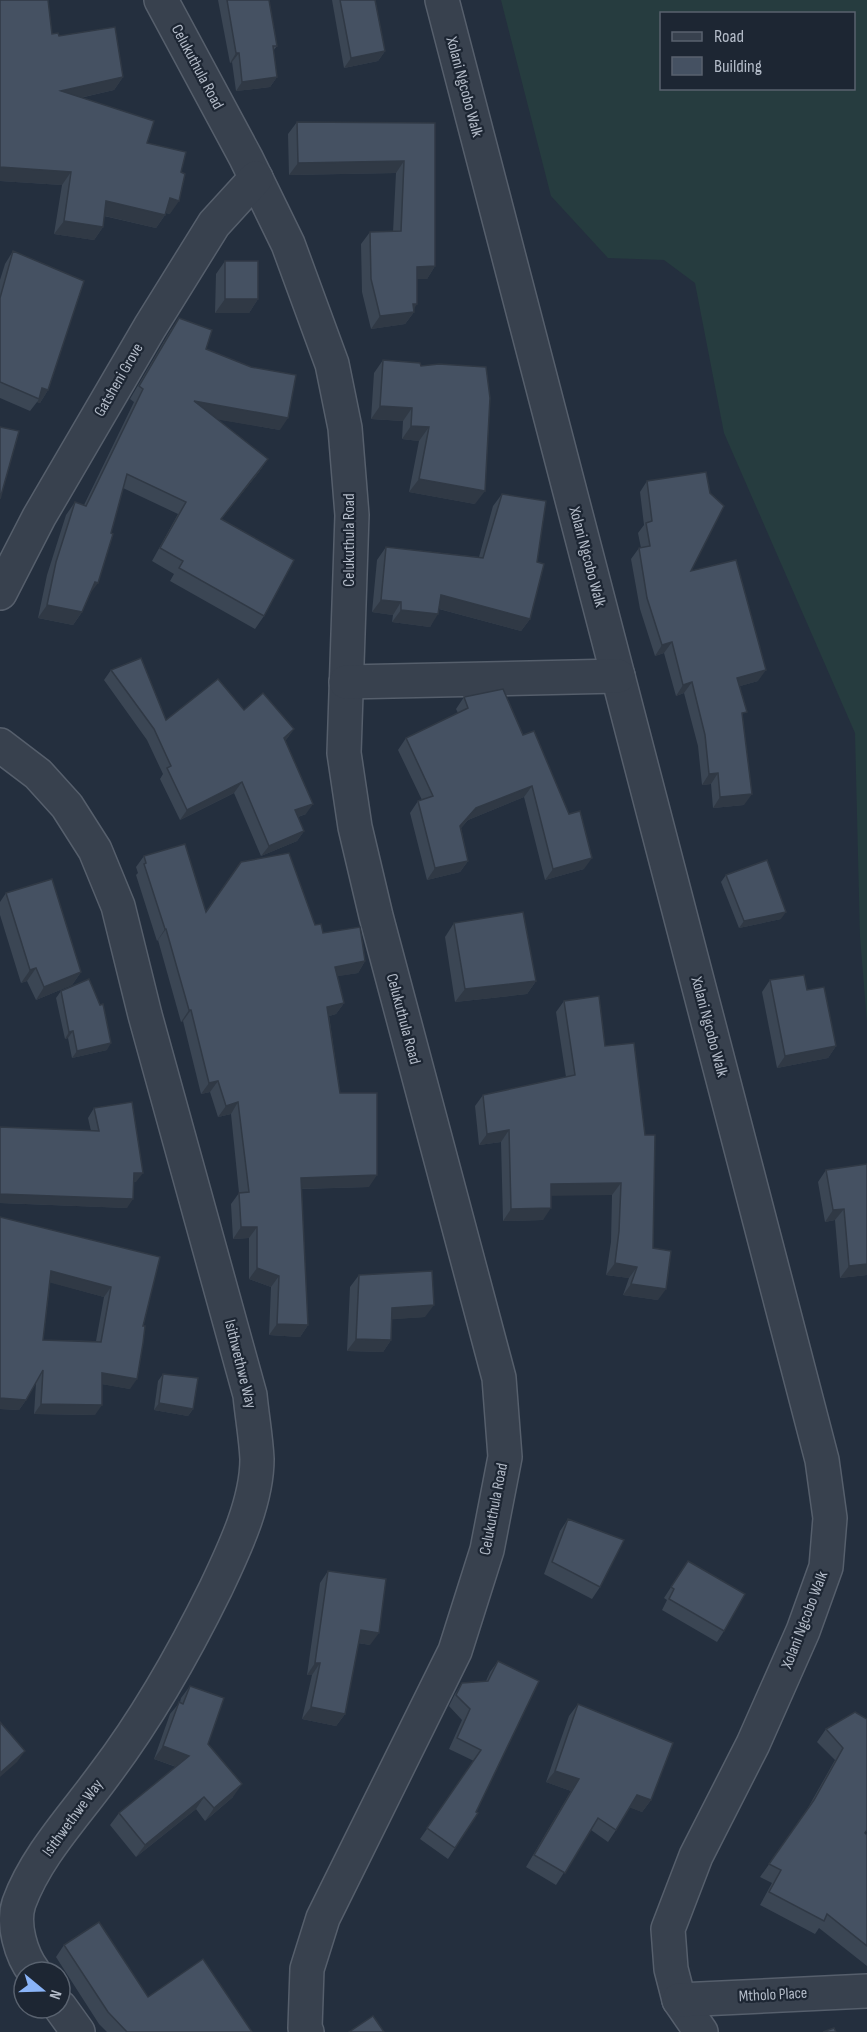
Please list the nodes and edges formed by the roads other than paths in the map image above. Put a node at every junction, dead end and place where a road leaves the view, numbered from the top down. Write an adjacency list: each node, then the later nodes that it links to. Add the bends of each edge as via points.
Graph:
1 (161, 0): 3 (street, Celukuthula Road)
2 (442, 0): 5 (street, Xolani Ngcobo Walk)
3 (256, 178): 4 (street, Gatsheni Grove, via 214,224 150,327 39,517); 6 (street, Celukuthula Road, via 288,244 332,364 345,428 352,515)
4 (0, 593)
5 (618, 676): 6 (street); 10 (street, Xolani Ngcobo Walk, via 822,1460 830,1518 826,1567 803,1630 753,1744 696,1856 668,1929 670,1970)
6 (346, 682): 11 (street, Celukuthula Road, via 344,753 355,827 500,1378 505,1457 487,1550 455,1651 323,1918 307,1969)
7 (0, 745): 8 (street, Isithwethwe Way, via 38,774 67,806 95,850 118,906 250,1395 257,1460 251,1501 233,1553 190,1642 129,1741 30,1878 18,1906 18,1937)
8 (26, 1960)
9 (867, 1990): 10 (street, Mtholo Place)
10 (679, 2000): 12 (street, Xolani Ngcobo Walk)
11 (307, 2032)
12 (701, 2032)

